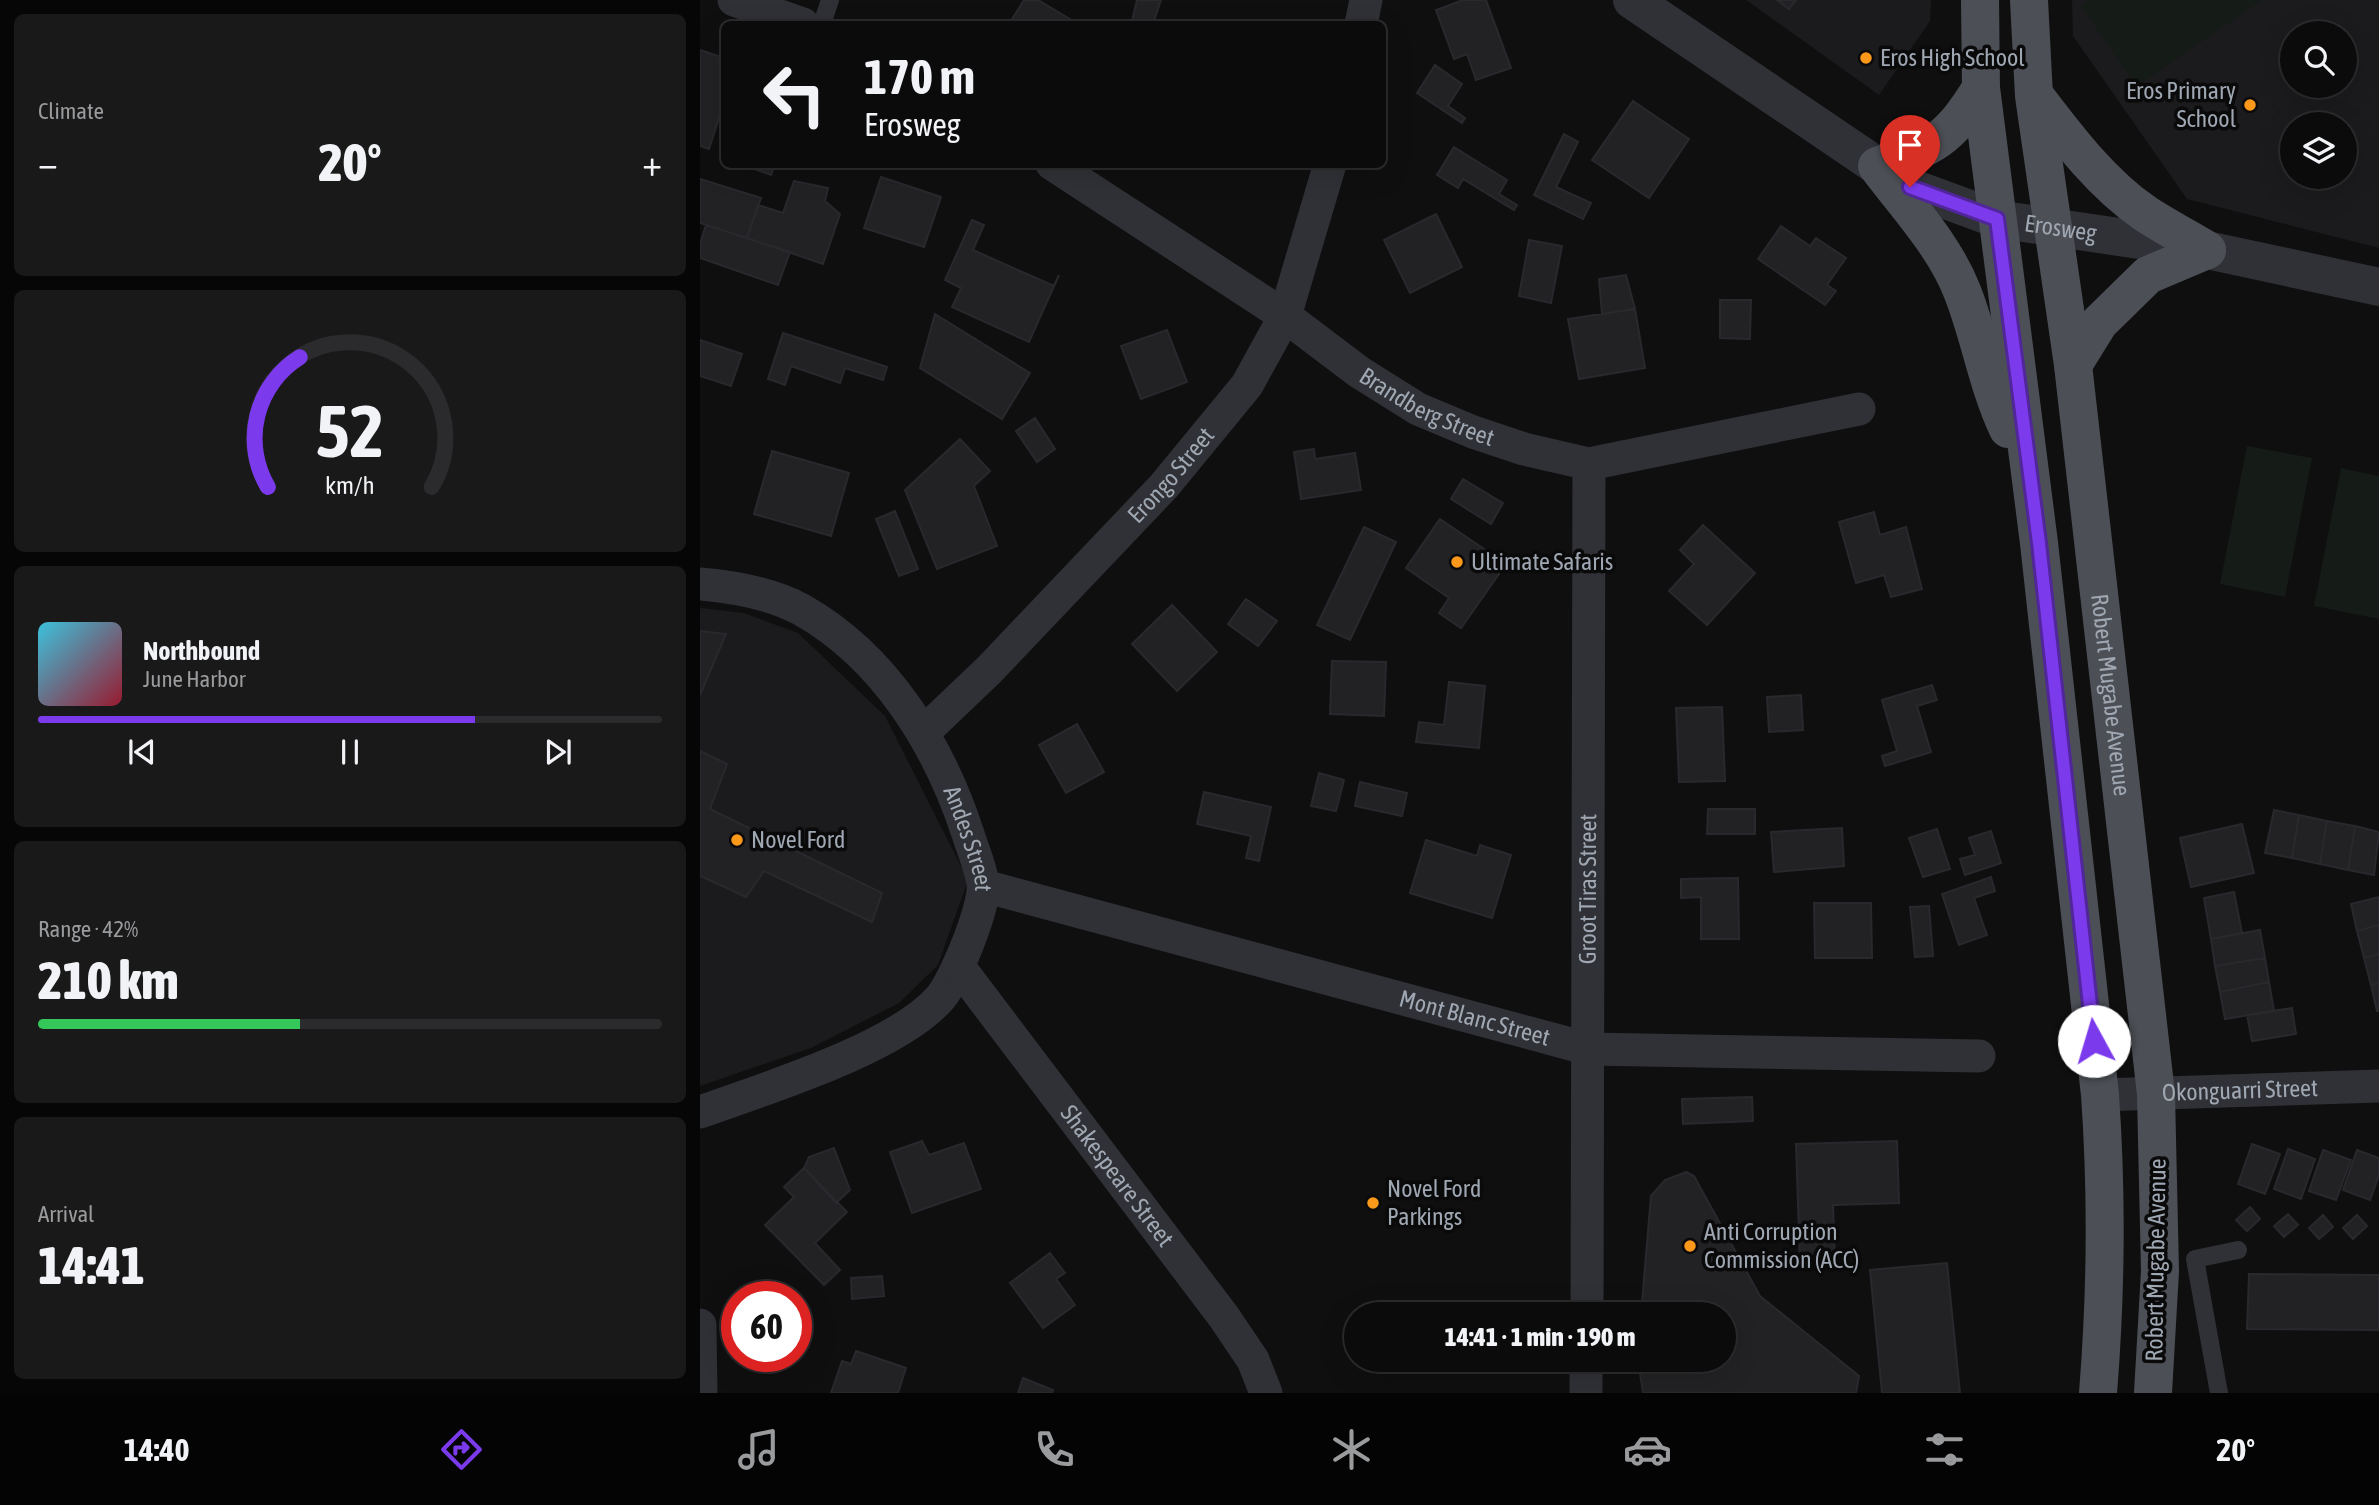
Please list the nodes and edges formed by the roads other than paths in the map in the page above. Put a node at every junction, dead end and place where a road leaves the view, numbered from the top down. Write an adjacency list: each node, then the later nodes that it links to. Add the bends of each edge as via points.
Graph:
1 (734, 0): 7 (street)
2 (831, 0): 8 (lane)
3 (1366, 0): 9 (street)
4 (1633, 0): 12 (street, Erosweg)
5 (1980, 0): 10 (main road)
6 (2029, 0): 11 (main road, Robert Mugabe Avenue)
7 (794, 21)
8 (823, 21)
9 (1362, 21)
10 (1981, 88): 12 (main road, via 1953,129 1937,142); 15 (main road)
11 (2034, 96): 16 (main road, Robert Mugabe Avenue); 17 (main road, via 2110,183 2145,214)
12 (1877, 166): 15 (street, Erosweg, via 1922,192); 23 (main road, via 1946,258 1962,292 2005,424)
13 (1058, 168): 19 (street, Brandberg Street)
14 (1330, 168): 19 (street, Erongo Street)
15 (1997, 219): 16 (street, Erosweg); 23 (main road)
16 (2052, 226): 17 (street, Erosweg); 20 (main road, Robert Mugabe Avenue)
17 (2207, 250): 18 (street, Erosweg); 20 (main road, via 2148,275 2099,323)
18 (2379, 287)
19 (1284, 316): 22 (street, Brandberg Street, via 1418,409 1486,436); 25 (street, Erongo Street, via 1247,385 1164,485)
20 (2073, 365): 31 (main road, Robert Mugabe Avenue)
21 (1859, 409): 22 (street, Brandberg Street)
22 (1588, 464): 28 (street, Groot Tiras Street)
23 (2031, 479): 32 (main road)
24 (700, 583): 25 (street, Andes Street, via 767,596 801,609 868,661)
25 (925, 731): 26 (street, Andes Street, via 961,811)
26 (984, 886): 27 (street, Andes Street); 28 (street, Mont Blanc Street)
27 (959, 967): 33 (street, Andes Street, via 941,998 902,1028 826,1066); 39 (street, Shakespeare Street, via 1224,1317 1253,1360)
28 (1589, 1049): 29 (street, Mont Blanc Street); 35 (street, Groot Tiras Street)
29 (1979, 1056)
30 (2379, 1086): 31 (street, Okonguarri Street)
31 (2156, 1094): 32 (street, Okonguarri Street); 42 (main road, Robert Mugabe Avenue, via 2160,1271)
32 (2100, 1095): 41 (main road, via 2105,1160)
33 (700, 1112)
34 (2238, 1250): 43 (lane, via 2195,1259)
35 (1587, 1302)
36 (700, 1325): 38 (street)
37 (1586, 1372): 40 (street)
38 (701, 1393)
39 (1266, 1393)
40 (1586, 1393)
41 (2098, 1393)
42 (2153, 1393)
43 (2219, 1393)

